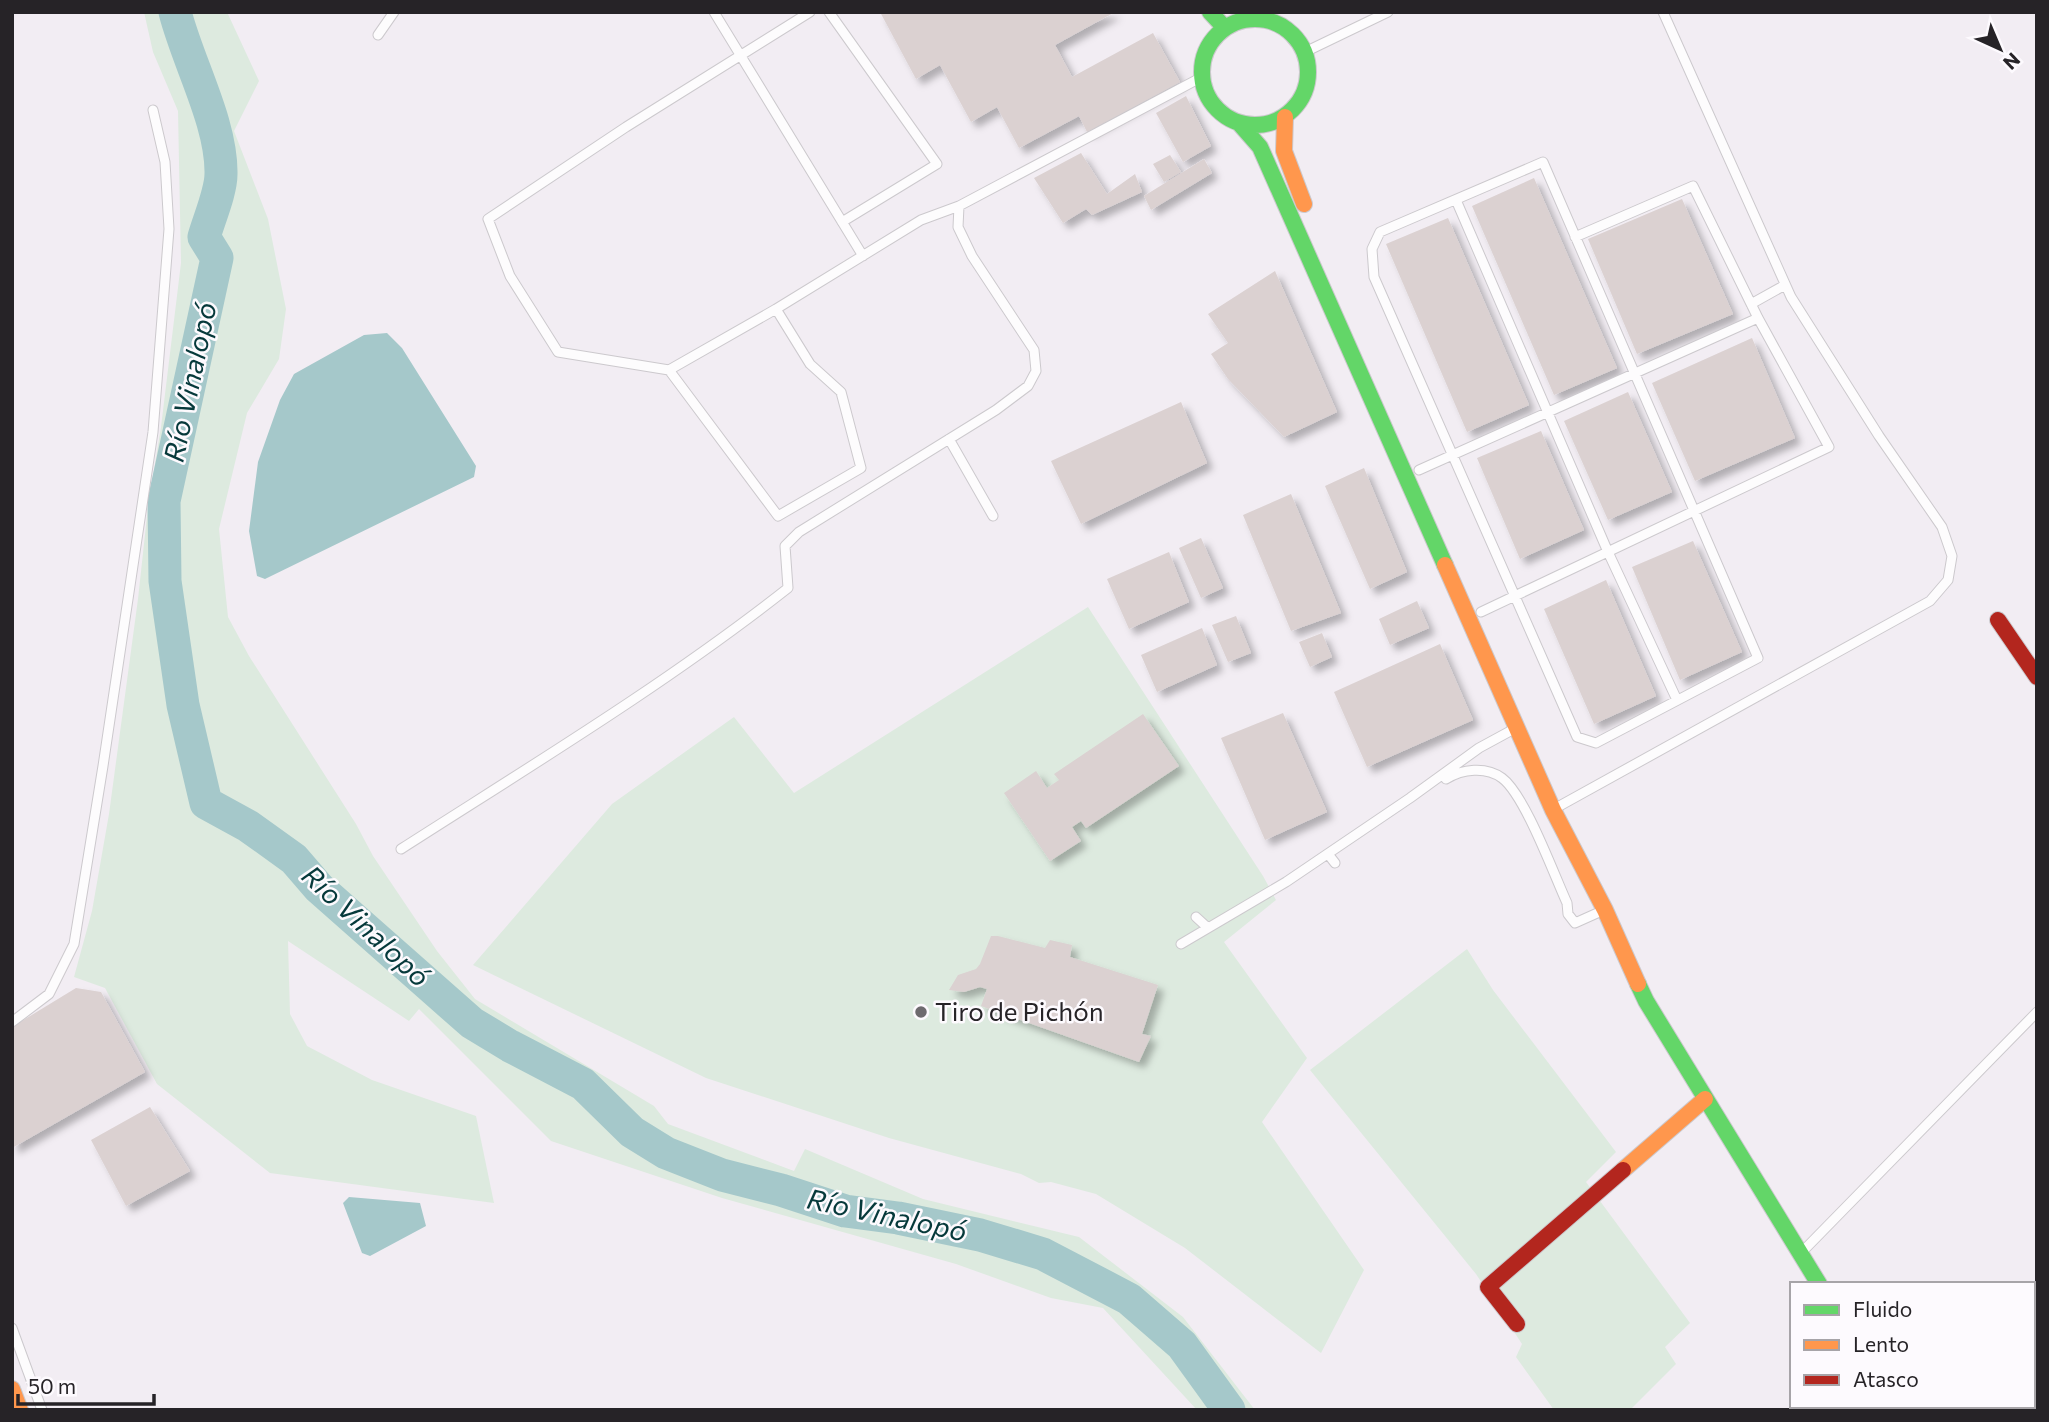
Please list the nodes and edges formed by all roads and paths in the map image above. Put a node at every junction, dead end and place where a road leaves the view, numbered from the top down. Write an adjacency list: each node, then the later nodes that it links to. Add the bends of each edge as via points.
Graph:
1 (394, 12): 9 (lane)
2 (714, 12): 11 (lane)
3 (810, 12): 11 (lane)
4 (829, 12): 19 (lane, via 937,164)
5 (1210, 12): 8 (main road)
6 (1388, 12): 10 (lane)
7 (1663, 12): 22 (lane)
8 (1225, 28): 10 (main road, via 1249,19 1266,19 1297,37); 12 (main road, via 1207,50)
9 (378, 35)
10 (1306, 52): 14 (main road, via 1308,85 1303,98)
11 (740, 55): 19 (lane); 27 (lane, via 488,219 510,276 558,352)
12 (1202, 77): 15 (main road, via 1214,106); 17 (lane)
13 (153, 110): 52 (lane, via 166,162 169,229 154,419 103,766 74,944 49,994)
14 (1285, 117): 15 (main road, via 1262,125); 18 (main road, via 1284,151)
15 (1239, 123): 41 (main road, via 1261,147)
16 (1455, 200): 20 (lane, via 1543,162); 29 (lane); 31 (lane, via 1380,232 1371,249 1374,277)
17 (958, 206): 21 (lane, via 921,220); 30 (lane, via 958,227 1034,350 1035,371 1028,386)
18 (1308, 215)
19 (842, 222): 21 (lane)
20 (1575, 237): 23 (lane, via 1693,186); 28 (lane)
21 (863, 256): 24 (lane)
22 (1785, 285): 23 (lane); 43 (lane, via 1942,527 1952,556 1948,580 1930,601)
23 (1751, 304): 26 (lane)
24 (776, 309): 27 (lane); 27 (lane, via 810,364 841,392 861,468 778,516)
25 (1353, 317): 32 (main road)
26 (1758, 317): 28 (lane); 33 (lane, via 1829,447)
27 (670, 370)
28 (1634, 373): 29 (lane); 33 (lane)
29 (1546, 412): 31 (lane); 35 (lane)
30 (949, 439): 34 (lane); 44 (lane, via 799,533 785,546 788,588 749,618)
31 (1453, 453): 32 (lane); 36 (lane)
32 (1419, 470): 37 (main road)
33 (1694, 512): 35 (lane); 40 (lane, via 1758,658)
34 (993, 516)
35 (1608, 552): 36 (lane); 40 (lane)
36 (1516, 596): 37 (lane); 40 (lane, via 1577,737 1595,743)
37 (1481, 612): 43 (main road)
38 (1998, 620): 39 (main road)
39 (2037, 677)
40 (1677, 700)
41 (1516, 728): 42 (lane, via 1479,748); 43 (main road)
42 (1410, 798): 45 (lane); 47 (lane, via 1454,774 1472,770 1502,778 1516,793 1575,923)
43 (1558, 806): 47 (main road)
44 (401, 849)
45 (1328, 854): 46 (lane); 49 (lane)
46 (1335, 863)
47 (1605, 910): 53 (main road, via 1646,1001)
48 (1196, 917): 49 (lane)
49 (1208, 928): 50 (lane)
50 (1181, 944)
51 (2037, 1012): 54 (lane)
52 (12, 1022)
53 (1705, 1099): 54 (main road); 56 (main road, via 1488,1287)
54 (1801, 1253): 55 (main road)
55 (1818, 1282)
56 (1517, 1324)
57 (12, 1328): 60 (lane)
58 (12, 1389): 59 (main road)
59 (20, 1410)
60 (42, 1410)

